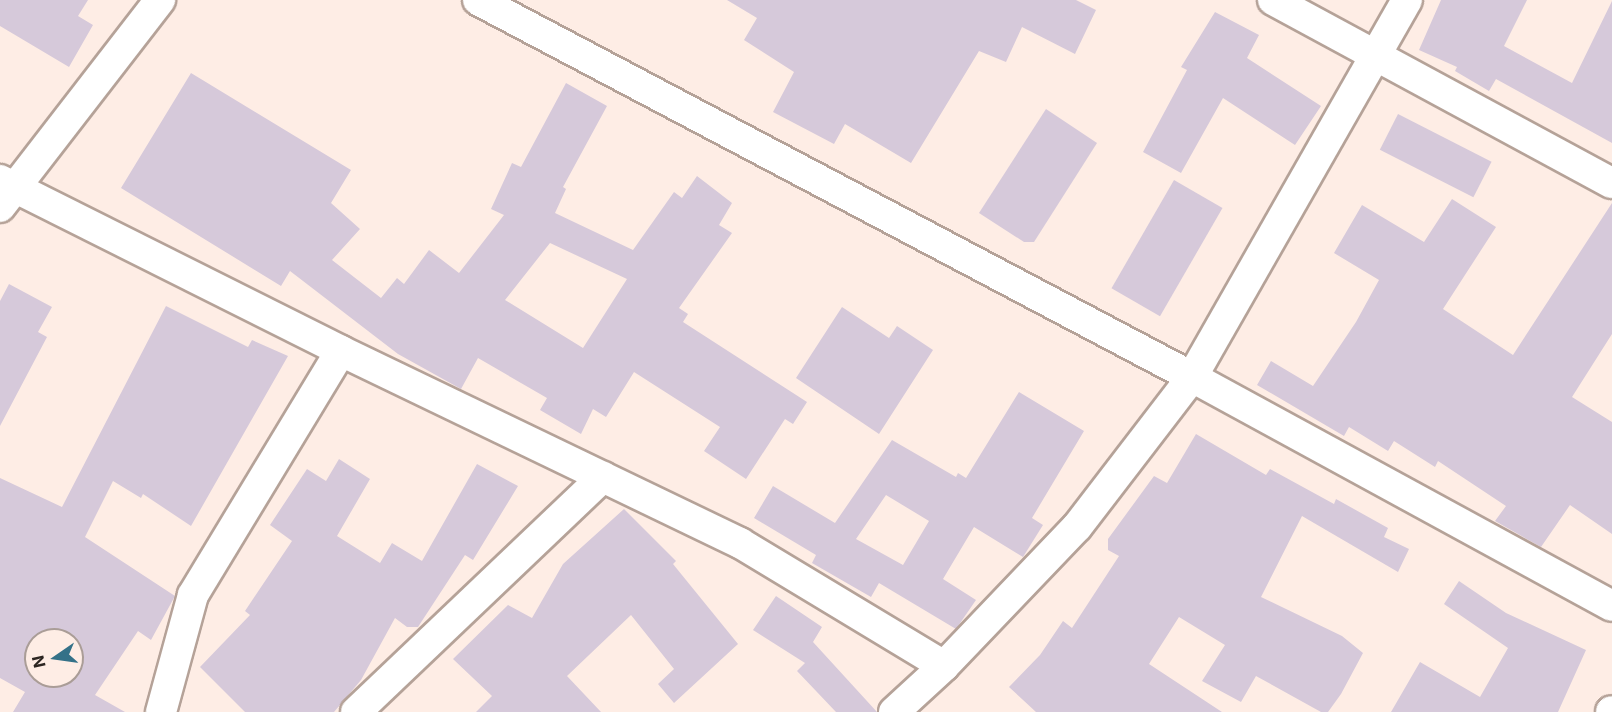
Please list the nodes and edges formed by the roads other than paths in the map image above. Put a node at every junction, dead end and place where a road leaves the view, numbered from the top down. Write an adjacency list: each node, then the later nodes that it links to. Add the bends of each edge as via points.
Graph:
1 (160, 0): 7 (street)
2 (478, 0): 9 (street)
3 (1273, 0): 5 (street)
4 (1407, 0): 5 (street)
5 (1378, 55): 6 (street); 9 (street)
6 (1612, 183)
7 (4, 191): 8 (street)
8 (341, 351): 10 (street); 13 (street, via 193,596)
9 (1192, 377): 11 (street); 12 (street, via 1077,527)
10 (603, 477): 12 (street, via 740,543); 14 (street)
11 (1612, 606)
12 (944, 666): 15 (street)
13 (161, 712)
14 (356, 712)
15 (894, 712)

